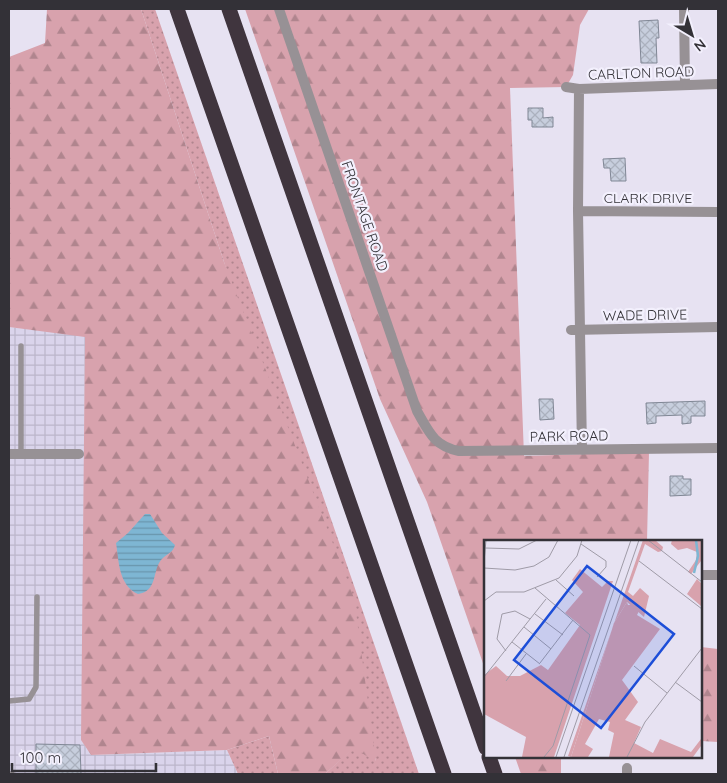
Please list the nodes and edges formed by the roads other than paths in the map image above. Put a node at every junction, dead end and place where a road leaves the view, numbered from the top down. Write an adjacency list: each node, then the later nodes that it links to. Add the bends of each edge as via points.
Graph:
1 (177, 9): 26 (highway)
2 (230, 9): 24 (highway)
3 (279, 9): 14 (street, FRONTAGE ROAD, via 417,411)
4 (684, 9): 5 (street)
5 (685, 84): 6 (street, CARLTON ROAD); 8 (street, CARLTON ROAD)
6 (718, 84)
7 (566, 87): 8 (street, CARLTON ROAD)
8 (579, 89): 9 (street)
9 (578, 211): 10 (street, CLARK DRIVE); 12 (street)
10 (718, 212)
11 (718, 327): 12 (street, WADE DRIVE)
12 (576, 329): 16 (street)
13 (21, 346): 18 (lane)
14 (428, 431): 16 (street, PARK ROAD, via 445,448 459,452)
15 (718, 448): 16 (street, PARK ROAD)
16 (582, 450)
17 (9, 454): 18 (street)
18 (21, 454): 19 (street)
19 (79, 454)
20 (702, 575): 21 (street)
21 (718, 575)
22 (37, 598): 23 (lane, via 36,687 29,699)
23 (9, 701)
24 (484, 742)
25 (489, 758): 27 (highway)
26 (444, 774)
27 (495, 774)

